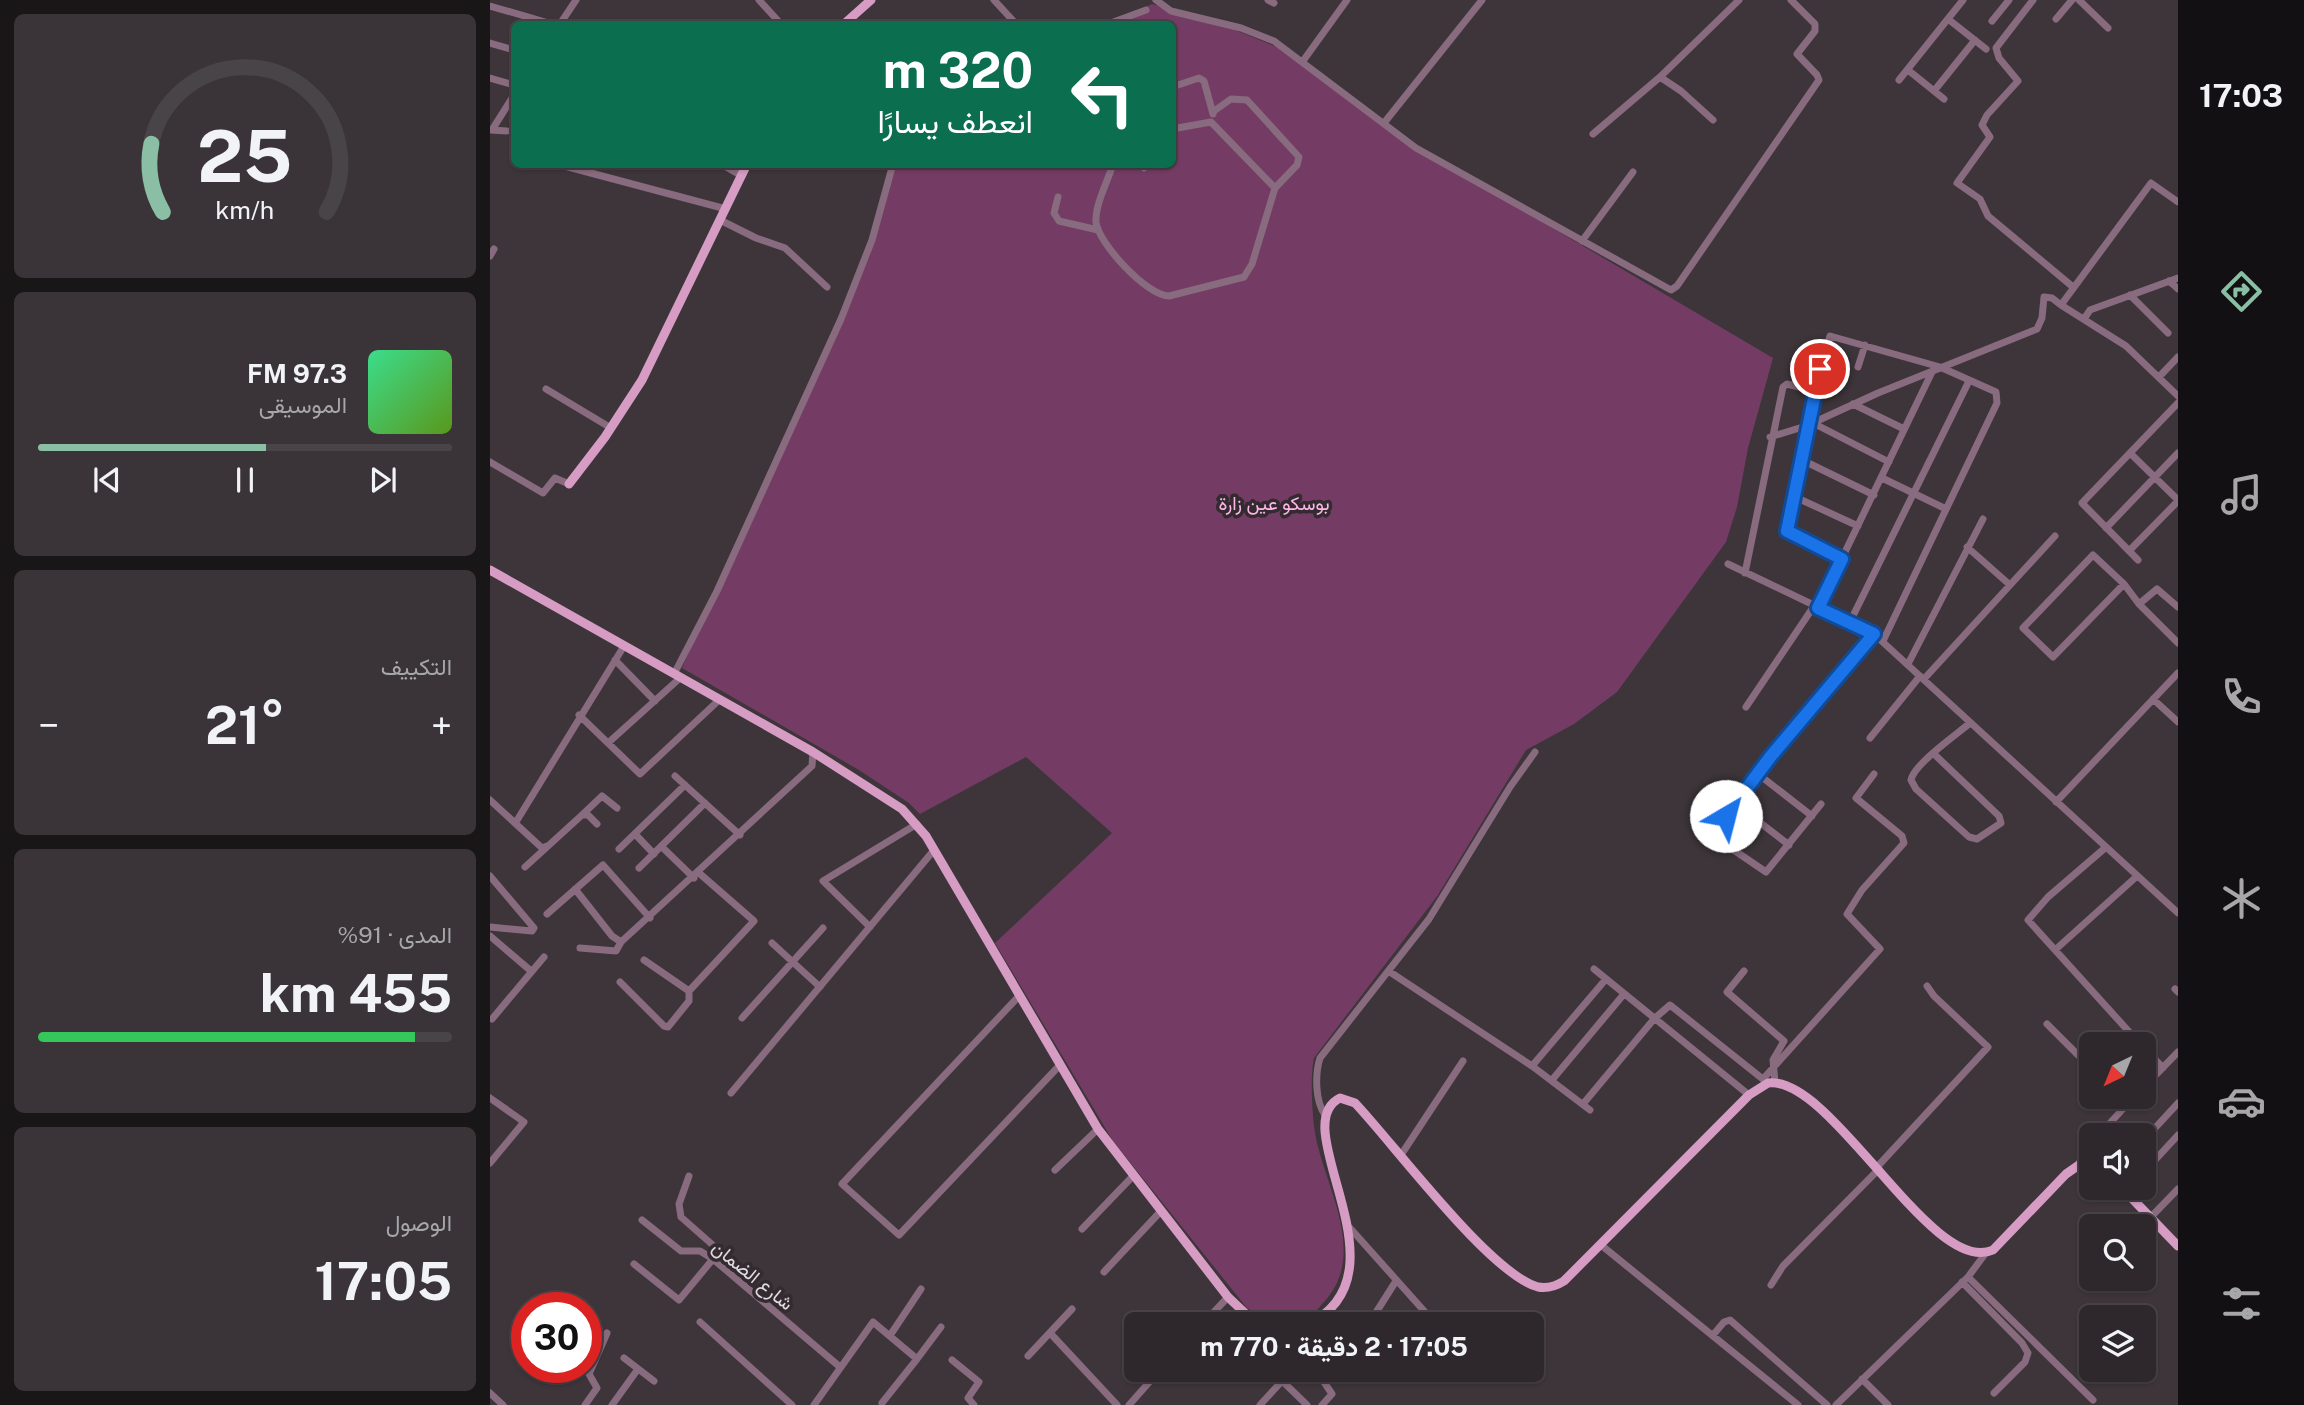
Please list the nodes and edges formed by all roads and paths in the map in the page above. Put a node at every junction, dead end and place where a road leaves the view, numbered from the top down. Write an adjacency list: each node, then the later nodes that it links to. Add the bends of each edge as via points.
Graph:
1 (576, 0): 20 (street)
2 (759, 0): 21 (street)
3 (871, 0): 22 (main road)
4 (994, 0): 23 (street)
5 (1156, 0): 31 (street, via 1171,11 1260,35)
6 (1347, 0): 31 (street)
7 (1482, 0): 44 (street)
8 (1740, 0): 33 (street)
9 (1963, 0): 17 (street)
10 (2033, 0): 66 (street, via 1996,48 2018,81 1987,115 1982,125 1990,137 1957,183 1980,199 1988,216)
11 (2072, 0): 18 (street)
12 (2079, 0): 26 (street)
13 (1794, 1): 62 (street, via 1816,28 1797,56 1819,80 1675,288 1667,289)
14 (2006, 1): 25 (street)
15 (490, 6): 19 (street)
16 (1146, 9): 24 (street)
17 (1948, 19): 27 (street); 32 (street)
18 (2056, 19)
19 (542, 21)
20 (562, 21)
21 (778, 21)
22 (847, 21)
23 (1013, 21)
24 (1116, 21)
25 (1992, 21)
26 (2108, 28)
27 (1975, 40): 30 (street); 38 (street)
28 (490, 43): 29 (street)
29 (511, 49)
30 (1986, 49)
31 (1303, 61): 44 (street)
32 (1908, 70): 35 (street); 38 (street)
33 (1660, 77): 42 (street); 48 (street)
34 (490, 78): 36 (street)
35 (1899, 80)
36 (511, 84)
37 (1176, 86): 41 (street, via 1199,78 1204,81)
38 (1934, 91): 39 (street)
39 (1944, 99)
40 (511, 100): 46 (street)
41 (1214, 111): 43 (street); 56 (street, via 1231,99 1247,100 1297,152 1297,165)
42 (1713, 120)
43 (1211, 122): 45 (street); 56 (street)
44 (1384, 123): 62 (street, via 1425,153)
45 (1176, 128)
46 (491, 130): 47 (street)
47 (507, 131)
48 (1593, 134)
49 (572, 168): 59 (street)
50 (728, 168): 55 (street)
51 (745, 168): 55 (main road)
52 (892, 168): 124 (street, via 872,240 841,319)
53 (1112, 168): 61 (street, via 1096,215)
54 (1633, 172): 62 (street)
55 (742, 176): 59 (main road)
56 (1275, 188): 61 (street, via 1252,264 1244,277 1230,283 1157,295 1134,275)
57 (1058, 197): 61 (street, via 1054,213 1059,220)
58 (2178, 202): 66 (street, via 2151,183)
59 (726, 209): 60 (main road)
60 (720, 220): 65 (street, via 786,248); 85 (main road, via 642,380)
61 (1098, 230)
62 (1582, 241)
63 (2178, 278): 64 (street)
64 (2169, 281): 67 (street); 68 (street)
65 (828, 287)
66 (2073, 287): 69 (street)
67 (2178, 289)
68 (2130, 295): 70 (street, via 2090,310); 71 (street)
69 (2061, 305): 70 (street); 75 (street, via 2045,297 2037,330)
70 (2084, 319): 77 (street, via 2126,346)
71 (2168, 333)
72 (1865, 345): 74 (street); 75 (street); 80 (street, via 1830,336)
73 (2178, 357): 77 (street)
74 (1858, 367)
75 (1940, 367): 76 (street); 78 (street)
76 (1932, 372): 83 (street); 86 (street)
77 (2159, 377): 81 (street)
78 (1969, 381): 96 (street); 100 (street, via 1996,392 1998,400)
79 (546, 389): 85 (street)
80 (1815, 391): 84 (street); 87 (street, via 1785,386)
81 (2178, 396)
82 (2178, 403): 89 (street)
83 (1853, 404): 84 (street); 86 (street)
84 (1809, 424): 87 (street); 90 (street); 92 (street)
85 (611, 428): 95 (main road)
86 (1904, 429): 92 (street)
87 (1770, 437): 111 (street)
88 (2178, 453): 93 (street)
89 (2131, 454): 93 (street); 103 (street, via 2082,503)
90 (1800, 459): 97 (street); 98 (street)
91 (490, 462): 95 (street, via 543,494 555,478)
92 (1889, 462): 94 (street)
93 (2155, 477): 99 (street); 103 (street)
94 (1882, 478): 96 (street); 97 (street)
95 (569, 484)
96 (1914, 493): 100 (street); 117 (street)
97 (1874, 495): 102 (street)
98 (1793, 496): 102 (street); 107 (street, via 1787,531)
99 (2178, 501): 106 (street)
100 (1946, 509): 119 (street)
101 (1983, 520): 105 (street)
102 (1858, 526): 107 (street)
103 (2106, 527): 106 (street)
104 (2055, 536): 113 (street)
105 (1967, 547): 113 (street); 123 (street)
106 (2129, 551): 108 (street)
107 (1842, 559): 115 (street)
108 (2138, 560)
109 (1728, 564): 111 (street)
110 (490, 570): 121 (main road)
111 (1745, 573): 115 (street)
112 (2124, 584): 112 (street, via 2053,657 2023,628 2091,555); 114 (street)
113 (2010, 585): 126 (street)
114 (2139, 604): 116 (street, via 2157,589); 120 (street)
115 (1816, 607): 117 (street); 130 (street)
116 (2178, 607)
117 (1850, 622): 118 (street)
118 (1874, 634): 119 (street); 139 (street)
119 (1883, 641): 123 (street)
120 (2178, 643)
121 (624, 646): 122 (street); 124 (main road)
122 (615, 660): 128 (street); 131 (street)
123 (1908, 664): 126 (street)
124 (677, 676): 128 (street); 129 (main road)
125 (2177, 677): 127 (street)
126 (1922, 678): 133 (street); 134 (street)
127 (2154, 699): 132 (street); 144 (street)
128 (654, 701): 135 (street)
129 (718, 701): 135 (street, via 644,772 636,772); 136 (main road)
130 (1746, 707)
131 (579, 715): 135 (street); 151 (street)
132 (2178, 722)
133 (1970, 723): 138 (street); 144 (street)
134 (1870, 738)
135 (608, 743)
136 (813, 752): 153 (main road); 155 (street, via 812,766)
137 (1535, 752): 186 (street, via 1436,910)
138 (1934, 754): 138 (street, via 1911,775 1916,789 1969,837 1977,839 2001,824 1999,816)
139 (1758, 774): 146 (street); 150 (street)
140 (1874, 774): 206 (street, via 1856,798 1902,836 1904,843 1847,914 1880,949)
141 (675, 776): 142 (street)
142 (685, 785): 145 (street); 154 (street)
143 (490, 800): 151 (street)
144 (2056, 802): 159 (street)
145 (705, 803): 155 (street); 158 (street)
146 (1736, 804): 156 (street); 156 (street, via 1715,833 1722,842 1766,872)
147 (1821, 804): 150 (street)
148 (617, 808): 149 (street, via 602,796)
149 (582, 815): 152 (street); 157 (street)
150 (1812, 816): 156 (street)
151 (516, 822): 157 (street, via 542,848)
152 (597, 824)
153 (918, 824): 161 (main road); 172 (street, via 823,881)
154 (635, 834): 160 (street); 162 (street)
155 (740, 835): 165 (street)
156 (1789, 845)
157 (548, 846): 163 (street)
158 (662, 846): 162 (street); 165 (street)
159 (2105, 848): 167 (street); 179 (street, via 2028,918)
160 (619, 849)
161 (934, 850): 172 (street); 193 (main road)
162 (654, 854): 164 (street)
163 (525, 867)
164 (639, 868)
165 (696, 875): 171 (street); 191 (street, via 754,921)
166 (490, 876): 173 (street, via 534,928)
167 (2136, 877): 170 (street); 179 (street)
168 (575, 889): 169 (street); 171 (street, via 603,865); 176 (street)
169 (547, 914)
170 (2178, 914)
171 (650, 918): 176 (street)
172 (870, 927): 190 (street)
173 (490, 928)
174 (823, 928): 182 (street)
175 (490, 936): 184 (street)
176 (621, 942): 178 (street, via 616,951)
177 (772, 943): 182 (street)
178 (580, 948)
179 (2055, 950): 198 (street)
180 (544, 957): 184 (street)
181 (644, 960): 191 (street)
182 (793, 962): 190 (street); 194 (street)
183 (1594, 969): 187 (street)
184 (531, 971): 195 (street)
185 (1744, 971): 206 (street, via 1727,992 1784,1041)
186 (1390, 972): 204 (street); 217 (street, via 1320,1058 1317,1080)
187 (1606, 979): 192 (street); 204 (street)
188 (620, 982): 191 (street, via 666,1028 690,1001)
189 (1927, 986): 226 (street, via 1989,1047)
190 (820, 987): 210 (street)
191 (689, 991)
192 (1624, 994): 196 (street); 208 (street)
193 (1019, 996): 203 (main road); 203 (street, via 842,1184 899,1235)
194 (742, 1018)
195 (492, 1019)
196 (1654, 1019): 209 (street, via 1666,1007 1673,1007); 211 (street); 214 (street)
197 (2047, 1024): 200 (street)
198 (2130, 1032)
199 (2178, 1052): 205 (street)
200 (2079, 1056)
201 (2156, 1060): 205 (street)
202 (1463, 1061): 222 (street)
203 (1059, 1066): 220 (main road)
204 (1532, 1066): 208 (street)
205 (2163, 1068): 207 (street)
206 (1773, 1069): 209 (street)
207 (2156, 1075)
208 (1552, 1080): 214 (street)
209 (1769, 1081): 211 (main road); 226 (main road, via 1788,1085 1806,1097)
210 (732, 1093)
211 (1749, 1095): 239 (main road)
212 (490, 1098): 224 (street, via 524,1122)
213 (2178, 1103): 219 (street)
214 (1583, 1104): 215 (street)
215 (1590, 1110)
216 (2122, 1110): 218 (street)
217 (1325, 1115): 222 (main road, via 1337,1100 1350,1100); 238 (main road, via 1327,1151)
218 (2110, 1123)
219 (2156, 1127)
220 (1098, 1129): 227 (street); 229 (main road)
221 (2178, 1135): 223 (street)
222 (1401, 1155): 239 (main road, via 1470,1234 1532,1284 1552,1287 1564,1281)
223 (2156, 1158)
224 (491, 1160)
225 (2079, 1165): 241 (main road)
226 (1878, 1168): 241 (main road, via 1947,1239 1967,1252); 247 (street, via 1783,1266)
227 (1055, 1171)
228 (689, 1176): 242 (street, via 681,1217 715,1247)
229 (1133, 1176): 232 (main road); 237 (street)
230 (2178, 1189): 234 (street)
231 (2134, 1200): 233 (main road)
232 (1160, 1211): 244 (street); 249 (main road)
233 (2147, 1214)
234 (2154, 1214)
235 (642, 1220): 242 (street, شارع الضمان, via 681,1251 701,1251)
236 (2156, 1224): 240 (main road)
237 (1082, 1228)
238 (1350, 1228): 246 (street); 253 (main road, via 1346,1279)
239 (1601, 1244): 261 (street)
240 (2178, 1246)
241 (1985, 1254): 245 (street)
242 (713, 1259): 243 (street, via 679,1300); 266 (street, شارع الضمان)
243 (634, 1264)
244 (1104, 1272)
245 (1965, 1280): 268 (street); 275 (street, via 2028,1353 2025,1362); 277 (street)
246 (1396, 1281): 254 (street); 255 (street)
247 (1771, 1285)
248 (921, 1289): 259 (street)
249 (1228, 1297): 251 (street); 252 (main road)
250 (1072, 1309): 260 (street)
251 (1214, 1312)
252 (1244, 1312)
253 (1326, 1312)
254 (1376, 1312)
255 (1424, 1312)
256 (700, 1322): 282 (street)
257 (941, 1327): 264 (street)
258 (607, 1333): 280 (street, via 589,1374 597,1388)
259 (891, 1334): 264 (street); 266 (street, via 873,1322)
260 (1051, 1334): 262 (street); 285 (street)
261 (1713, 1335): 291 (street); 292 (street, via 1730,1320)
262 (1028, 1356)
263 (624, 1358): 267 (street)
264 (917, 1359): 278 (street)
265 (952, 1360): 284 (street, via 979,1382 968,1398)
266 (840, 1367): 283 (street)
267 (638, 1369): 269 (street); 281 (street)
268 (1862, 1379): 293 (street); 294 (street)
269 (654, 1381)
270 (1149, 1382): 276 (street)
271 (1281, 1382): 288 (street)
272 (1283, 1382): 289 (street)
273 (1324, 1382): 290 (street, via 1332,1394)
274 (490, 1393): 279 (street)
275 (1994, 1393)
276 (1136, 1397): 286 (street); 287 (street)
277 (2093, 1400)
278 (882, 1403)
279 (503, 1405)
280 (584, 1405)
281 (612, 1405)
282 (792, 1405)
283 (814, 1405)
284 (974, 1405)
285 (1117, 1405)
286 (1129, 1405)
287 (1145, 1405)
288 (1260, 1405)
289 (1307, 1405)
290 (1322, 1405)
291 (1798, 1405)
292 (1827, 1405)
293 (1836, 1405)
294 (1888, 1405)

